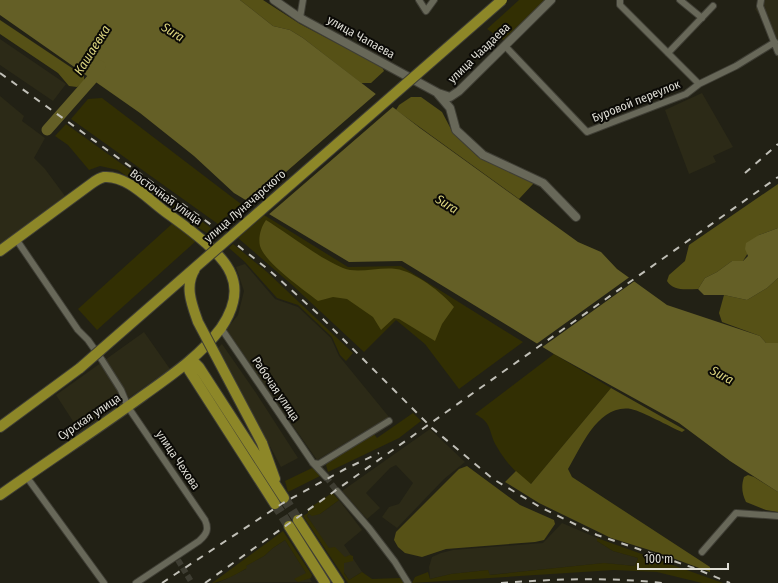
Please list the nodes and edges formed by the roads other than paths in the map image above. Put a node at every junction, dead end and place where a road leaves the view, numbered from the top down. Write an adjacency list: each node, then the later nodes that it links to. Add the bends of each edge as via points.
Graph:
1 (274, 0): 11 (street, улица Чапаева)
2 (303, 0): 11 (street)
3 (419, 0): 4 (street, via 426,11)
4 (434, 0)
5 (502, 0): 22 (main road, улица Луначарского, bridge)
6 (551, 0): 14 (street, улица Чаадаева)
7 (620, 0): 16 (street, via 620,5)
8 (680, 0): 12 (street)
9 (760, 0): 13 (street, via 760,6)
10 (713, 6): 12 (street)
11 (300, 18): 18 (street, улица Чапаева)
12 (702, 18): 16 (street)
13 (775, 42): 15 (street); 17 (street, Буровой переулок, via 736,66)
14 (505, 46): 17 (street, Буровой переулок, via 587,132 686,94); 18 (street, улица Чаадаева, via 459,91 450,97)
15 (778, 52)
16 (668, 54): 17 (street)
17 (698, 84)
18 (438, 93): 19 (street, улица Чаадаева, via 450,108 456,130 483,155 543,183)
19 (576, 217)
20 (16, 239): 21 (main road); 23 (main road, Восточная улица, via 103,177 120,179 197,236 221,259 231,273 234,303); 29 (street, улица Чехова, via 78,330 88,340 121,390)
21 (0, 251)
22 (200, 263): 31 (main road, улица Луначарского, bridge, via 80,368); 35 (main road, bridge, via 192,274 190,301 198,322 262,443 273,469)
23 (221, 328): 24 (main road, Восточная улица); 32 (street, Рабочая улица)
24 (198, 352): 25 (main road, Восточная улица); 26 (main road)
25 (189, 362): 26 (main road, via 195,362); 27 (main road, Восточная улица); 28 (main road, via 189,370)
26 (199, 367): 35 (main road)
27 (172, 375): 28 (main road, via 182,375); 29 (main road, Сурская улица)
28 (196, 381): 39 (main road)
29 (128, 407): 33 (main road, Сурская улица); 46 (street, улица Чехова, via 208,527 200,541)
30 (389, 421): 32 (street, via 319,464)
31 (0, 426)
32 (313, 463): 34 (street, Рабочая улица)
33 (26, 476): 37 (main road, Сурская улица); 45 (street)
34 (326, 477)
35 (277, 487): 38 (main road)
36 (337, 491): 44 (street, via 369,528)
37 (0, 495)
38 (284, 498)
39 (274, 504)
40 (778, 516): 43 (street, via 736,514)
41 (298, 520): 48 (main road)
42 (289, 526): 47 (main road)
43 (702, 552)
44 (408, 582)
45 (104, 583)
46 (136, 583)
47 (325, 583)
48 (339, 583)

